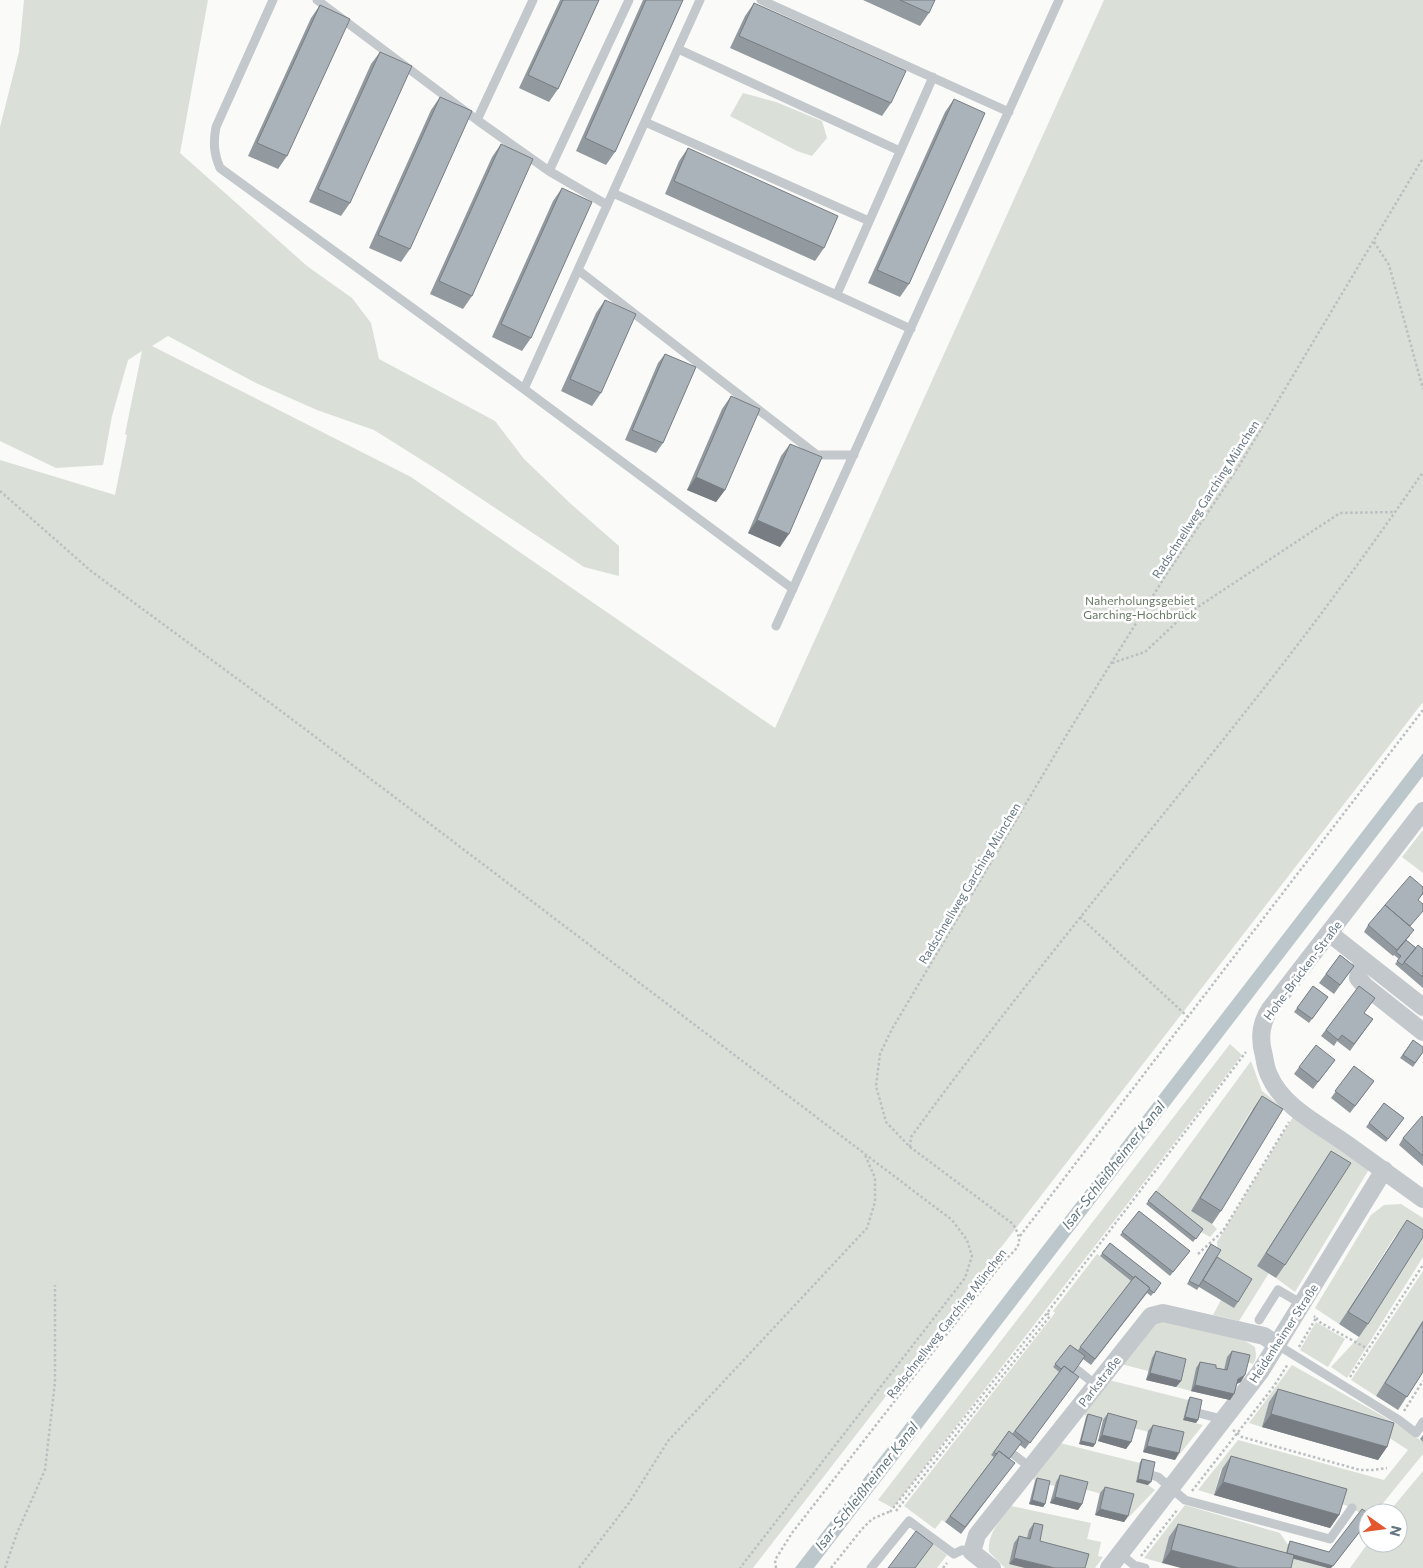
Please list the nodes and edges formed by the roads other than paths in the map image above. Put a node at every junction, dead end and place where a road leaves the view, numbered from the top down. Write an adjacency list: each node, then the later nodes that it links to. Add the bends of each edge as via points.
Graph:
1 (273, 0): 21 (lane, via 216,127 214,154 220,168)
2 (317, 0): 11 (lane)
3 (533, 0): 11 (lane)
4 (629, 0): 14 (lane)
5 (700, 0): 8 (lane)
6 (761, 0): 9 (lane)
7 (1059, 0): 10 (lane)
8 (678, 49): 12 (lane); 13 (lane)
9 (933, 77): 10 (lane); 13 (lane)
10 (1009, 112): 20 (lane)
11 (477, 120): 14 (lane)
12 (645, 122): 15 (lane); 17 (lane)
13 (900, 150): 17 (lane)
14 (549, 171): 16 (lane)
15 (613, 193): 16 (lane); 19 (lane)
16 (607, 205): 18 (lane)
17 (869, 222): 19 (lane)
18 (578, 270): 21 (lane); 22 (lane, via 817,455)
19 (837, 294): 20 (lane)
20 (911, 329): 22 (lane)
21 (524, 389): 23 (lane)
22 (854, 455): 23 (lane)
23 (793, 589): 24 (lane)
24 (776, 626)
25 (1423, 811): 26 (street, Hohe-Brücken-Straße)
26 (1329, 933): 27 (street); 30 (street, Hohe-Brücken-Straße, via 1264,1019 1260,1034 1262,1052 1269,1076 1296,1110)
27 (1364, 962): 28 (street); 29 (street, via 1358,978)
28 (1423, 1006)
29 (1423, 1032)
30 (1384, 1170): 31 (street, Hohe-Brücken-Straße); 32 (street, Heidenheimer Straße)
31 (1423, 1199)
32 (1302, 1304): 33 (lane, via 1278,1290); 34 (street, Heidenheimer Straße)
33 (1259, 1320)
34 (1276, 1344): 36 (street, Parkstraße, via 1264,1336 1163,1312 1151,1316); 38 (street, Heidenheimer Straße, via 1260,1372); 39 (lane, via 1416,1433)
35 (1076, 1369): 36 (lane)
36 (1096, 1385): 41 (street, Parkstraße)
37 (1198, 1413): 38 (lane)
38 (1221, 1422): 43 (street, Heidenheimer Straße)
39 (1423, 1422)
40 (1013, 1454): 41 (lane)
41 (1030, 1468): 45 (street, Parkstraße, via 977,1535)
42 (1151, 1475): 43 (lane)
43 (1171, 1488): 44 (lane, via 1185,1500 1330,1539); 46 (street, Heidenheimer Straße)
44 (1352, 1508)
45 (972, 1552): 47 (lane, via 962,1550 954,1554 909,1521); 48 (street)
46 (1114, 1561): 49 (lane, Heidenheimer Straße)
47 (870, 1568)
48 (992, 1568)
49 (1145, 1568)

